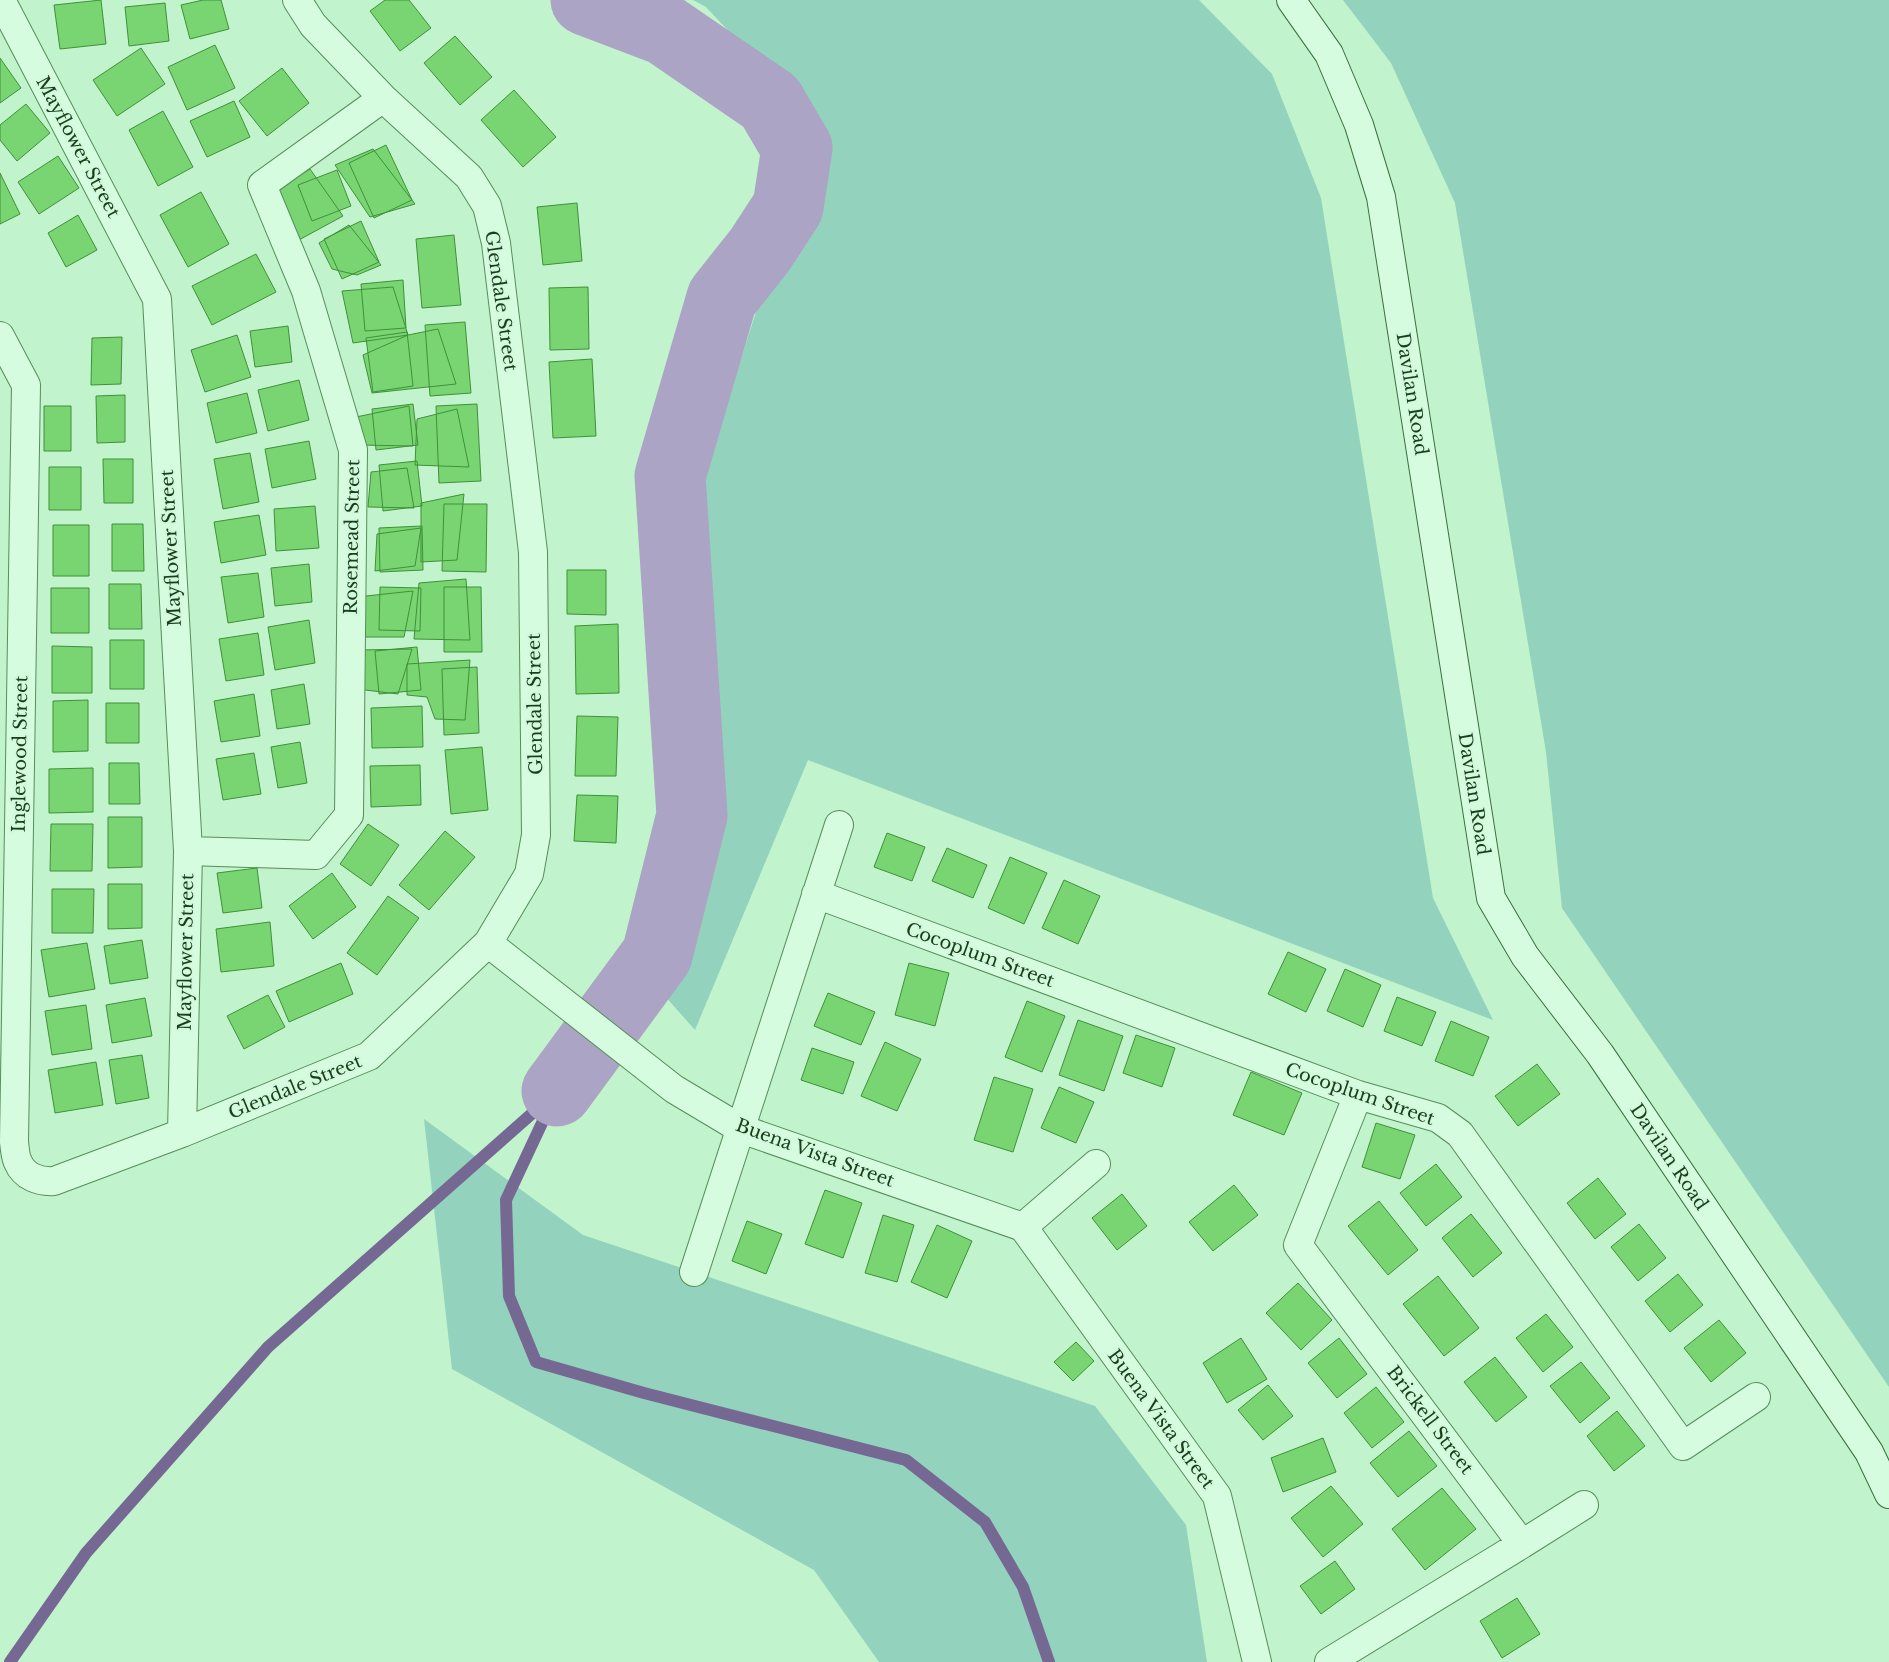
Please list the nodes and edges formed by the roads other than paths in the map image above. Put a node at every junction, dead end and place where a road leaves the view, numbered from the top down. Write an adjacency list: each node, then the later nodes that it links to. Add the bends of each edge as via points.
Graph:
1 (1, 0): 7 (street, Mayflower Street, via 157,299)
2 (297, 0): 4 (street, Glendale Street, via 313,25)
3 (1291, 0): 18 (street, Davilan Road, via 1328,54 1359,125 1381,197 1491,898 1525,956 1600,1054 1869,1452)
4 (383, 98): 7 (street, Rosemead Street, via 262,185 306,291 353,450 349,815 316,855); 9 (street, Glendale Street, via 469,177 487,206 497,253 533,552 536,835 529,874)
5 (0, 336): 14 (street, Inglewood Street, via 26,385 14,1142 18,1162)
6 (839, 825): 8 (street)
7 (188, 851): 12 (street, Mayflower Street)
8 (816, 894): 10 (street, Cocoplum Street); 11 (street)
9 (488, 943): 11 (street, Buena Vista Street, via 674,1089); 12 (street, Glendale Street, via 369,1056)
10 (1358, 1095): 17 (street, Cocoplum Street, via 1438,1118 1460,1134 1682,1446); 20 (street, Brickell Street, via 1298,1245)
11 (740, 1129): 15 (street, Buena Vista Street); 16 (street)
12 (182, 1133): 14 (street, Glendale Street, via 54,1181 40,1182)
13 (1096, 1164): 15 (street)
14 (28, 1174)
15 (1023, 1227): 21 (street, Buena Vista Street, via 1217,1496)
16 (694, 1272)
17 (1756, 1397)
18 (1889, 1494)
19 (1584, 1505): 20 (street)
20 (1522, 1544): 22 (street)
21 (1257, 1662)
22 (1329, 1662)

